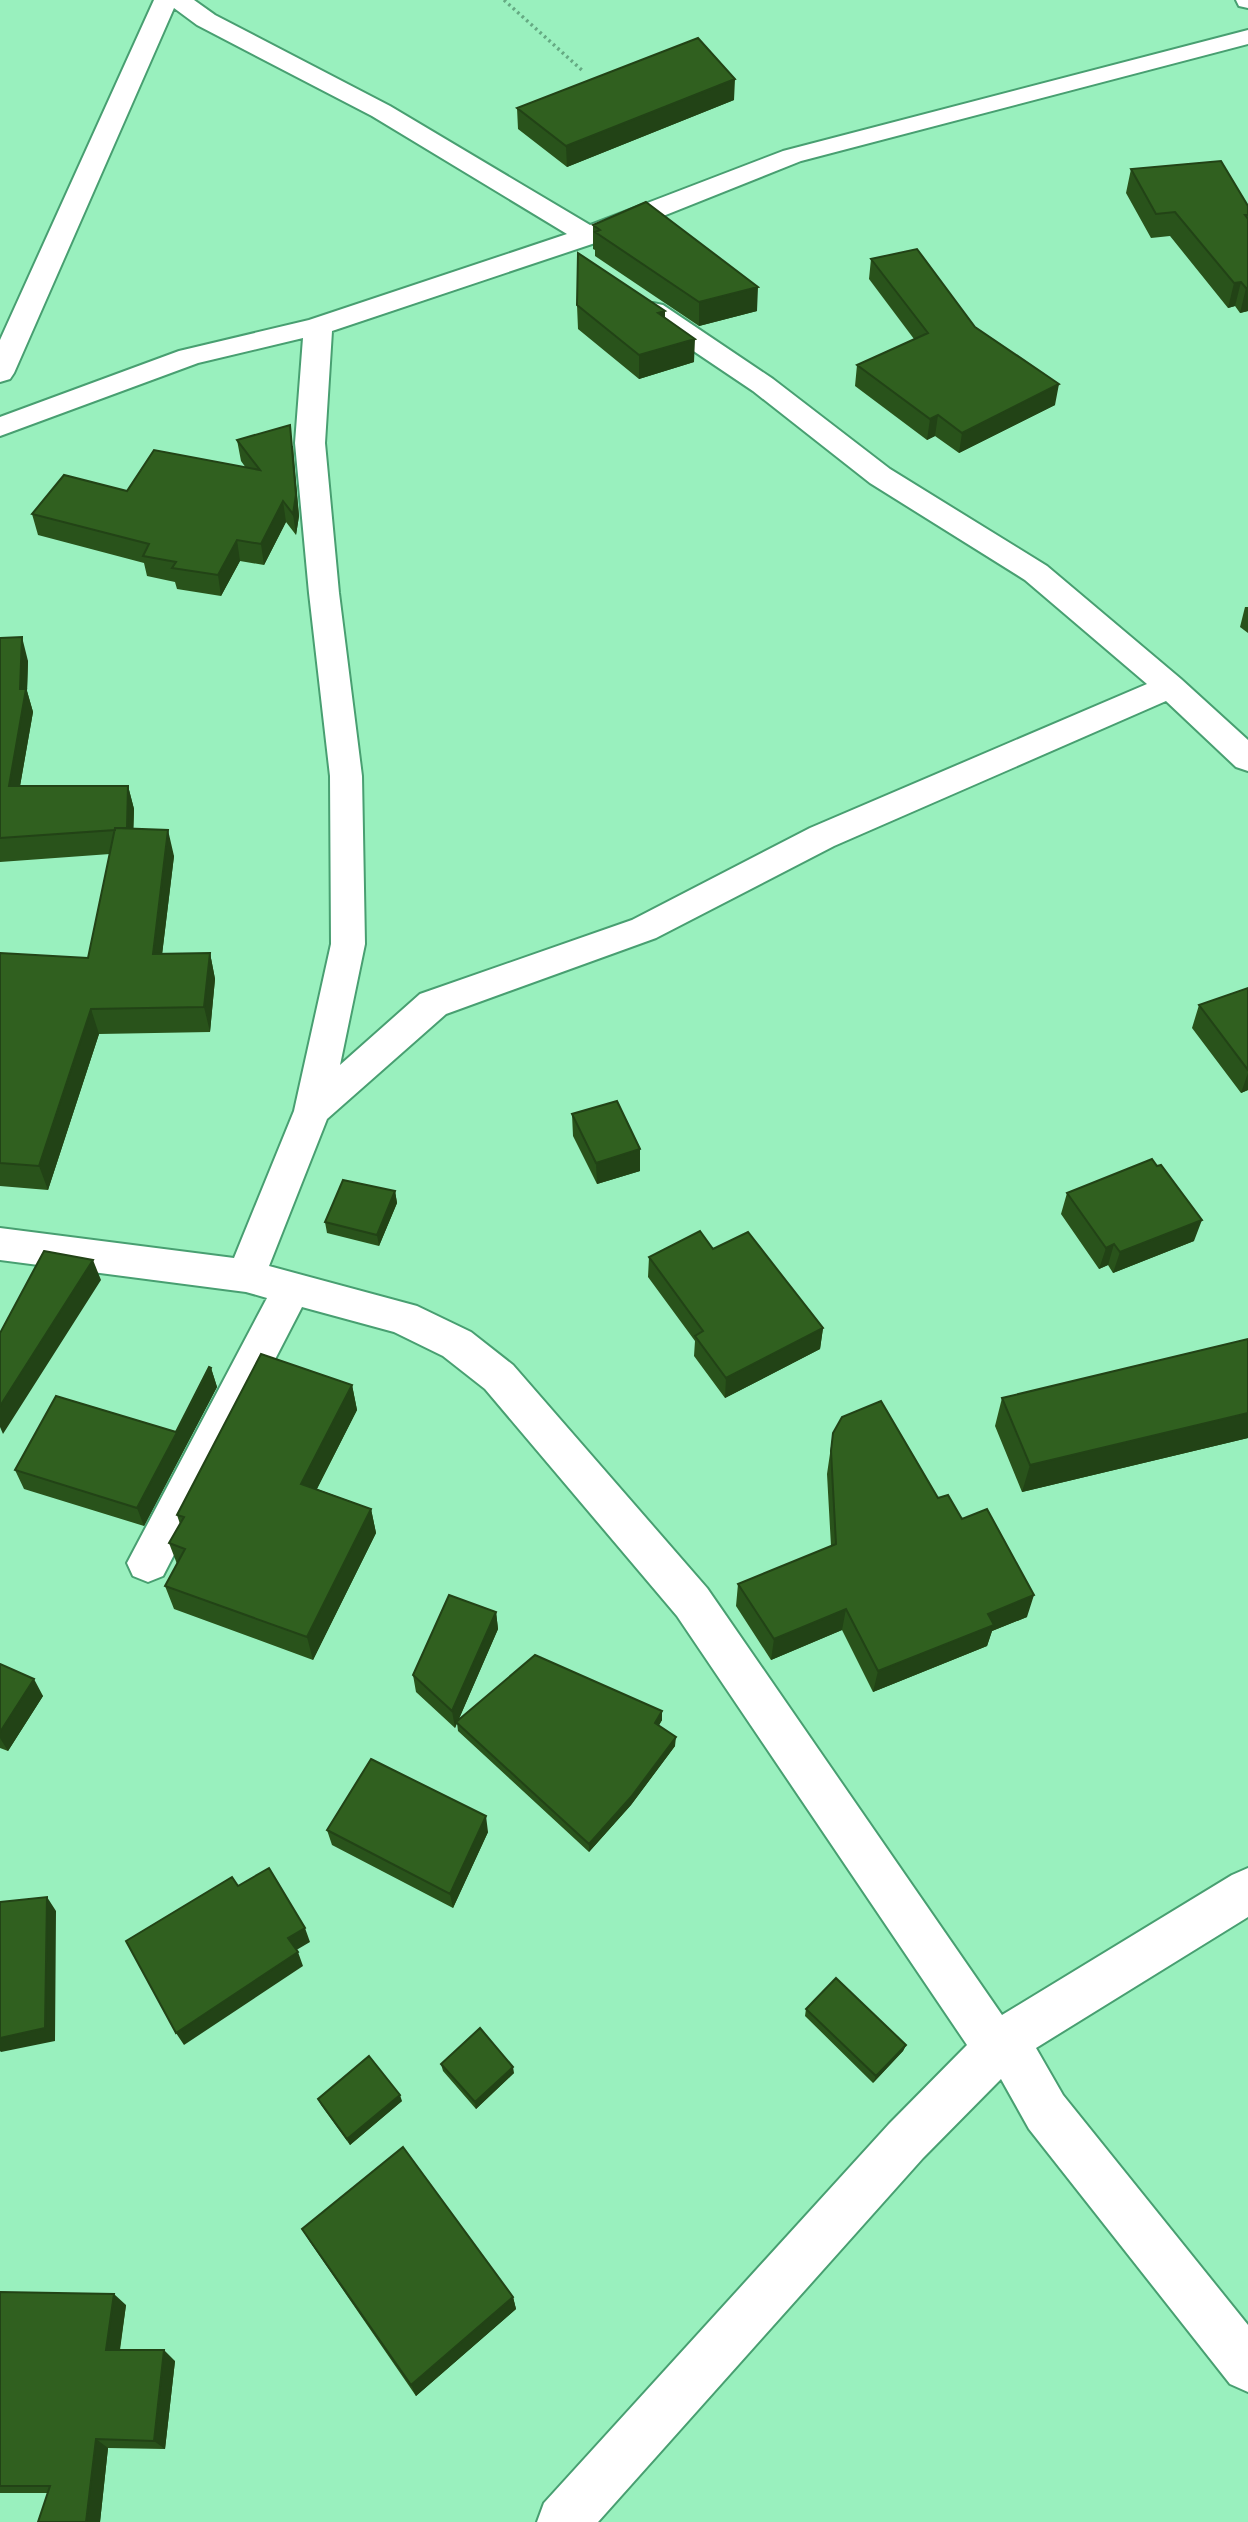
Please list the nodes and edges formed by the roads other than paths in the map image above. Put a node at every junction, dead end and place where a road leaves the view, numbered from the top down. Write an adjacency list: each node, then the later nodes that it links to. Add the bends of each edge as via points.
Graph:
1 (166, 0): 7 (street)
2 (178, 0): 4 (street, via 206,20 381,111)
3 (1248, 37): 4 (street, via 792,156)
4 (576, 248): 6 (street)
5 (626, 293): 9 (street, via 763,385 880,476 1036,573)
6 (318, 326): 8 (street, via 189,357); 11 (street, via 310,443 345,776 348,944)
7 (0, 373)
8 (0, 427)
9 (1170, 687): 10 (street); 11 (street, via 822,837 644,929 433,1004)
10 (1248, 759)
11 (312, 1111): 13 (street)
12 (0, 1244): 13 (street)
13 (246, 1276): 14 (street)
14 (292, 1288): 15 (street); 17 (street, via 403,1318 457,1344 499,1377 692,1602)
15 (148, 1563)
16 (1248, 1891): 17 (street)
17 (1001, 2044): 18 (street, via 1046,2112); 19 (street, via 906,2141)
18 (1248, 2366)
19 (563, 2522)

